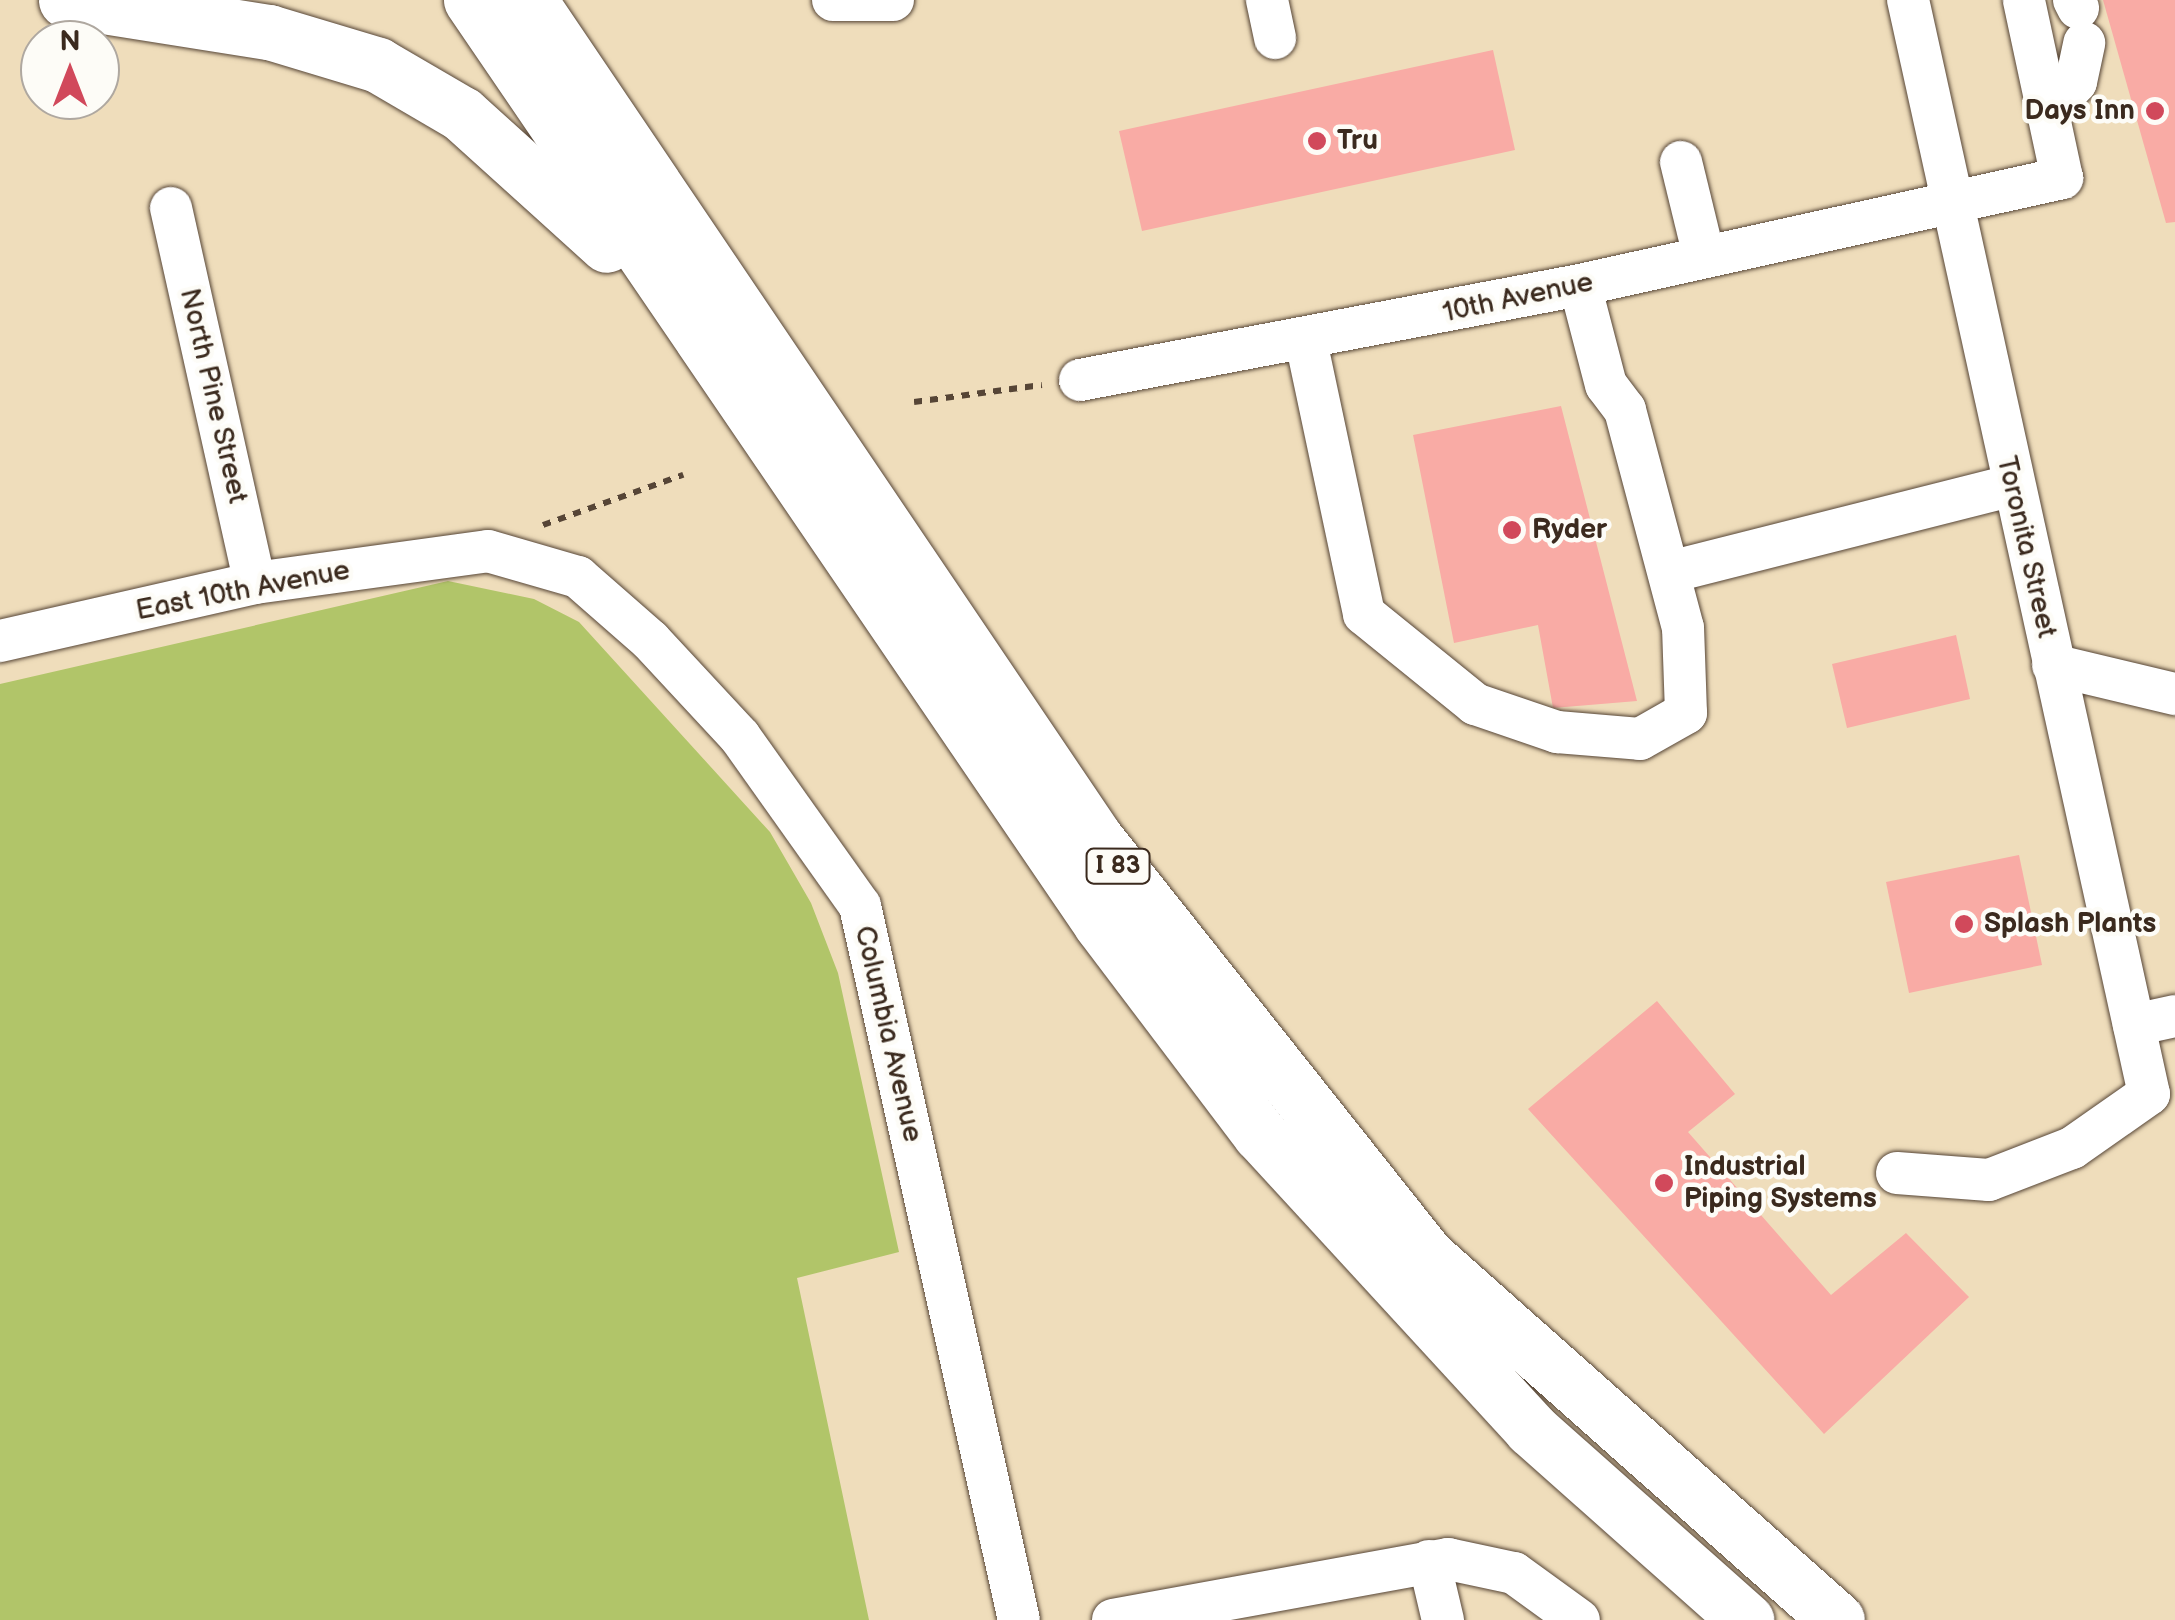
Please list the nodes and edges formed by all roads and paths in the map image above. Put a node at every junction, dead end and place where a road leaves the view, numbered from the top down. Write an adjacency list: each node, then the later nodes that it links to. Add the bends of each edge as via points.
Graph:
1 (66, 0): 17 (highway, via 270,32 378,65 462,114)
2 (471, 0): 17 (highway, I 83)
3 (529, 0): 13 (highway, I 83)
4 (578, 0): 13 (highway)
5 (833, 0): 6 (street)
6 (893, 0)
7 (1908, 0): 12 (street, Toronita Street)
8 (2024, 0): 10 (street)
9 (2078, 17): 10 (street, via 2076,82)
10 (2048, 112): 12 (street, 10th Avenue, via 2062,178)
11 (1682, 162): 15 (street)
12 (1952, 201): 15 (street, 10th Avenue); 22 (street, Toronita Street)
13 (670, 206): 39 (highway, I 83, via 1096,838 1427,1256)
14 (170, 208): 25 (street, North Pine Street)
15 (1704, 256): 16 (street, 10th Avenue)
16 (1580, 286): 18 (street, 10th Avenue); 24 (street)
17 (694, 331): 38 (highway, I 83, via 1101,924 1260,1134 1531,1429)
18 (1306, 341): 19 (street, 10th Avenue); 24 (street, via 1364,614 1474,704 1557,732 1640,739 1686,713)
19 (1080, 380): 20 (path)
20 (914, 402)
21 (683, 475): 23 (path)
22 (2010, 486): 24 (street); 27 (street, Toronita Street)
23 (488, 551): 25 (street, East 10th Avenue); 34 (street, Columbia Avenue, via 578,577 650,640 740,737 860,906)
24 (1670, 572)
25 (254, 583): 26 (street, East 10th Avenue)
26 (0, 641)
27 (2054, 666): 28 (street); 30 (street, Toronita Street)
28 (2175, 694)
29 (2175, 1016): 30 (street)
30 (2134, 1025): 31 (street, Toronita Street, via 2149,1094 2072,1148 1989,1180)
31 (1897, 1173)
32 (1429, 1561): 33 (street); 36 (street); 37 (street, via 1514,1573)
33 (1243, 1607): 35 (street)
34 (1019, 1620)
35 (1113, 1620)
36 (1443, 1620)
37 (1578, 1620)
38 (1746, 1620)
39 (1837, 1620)

